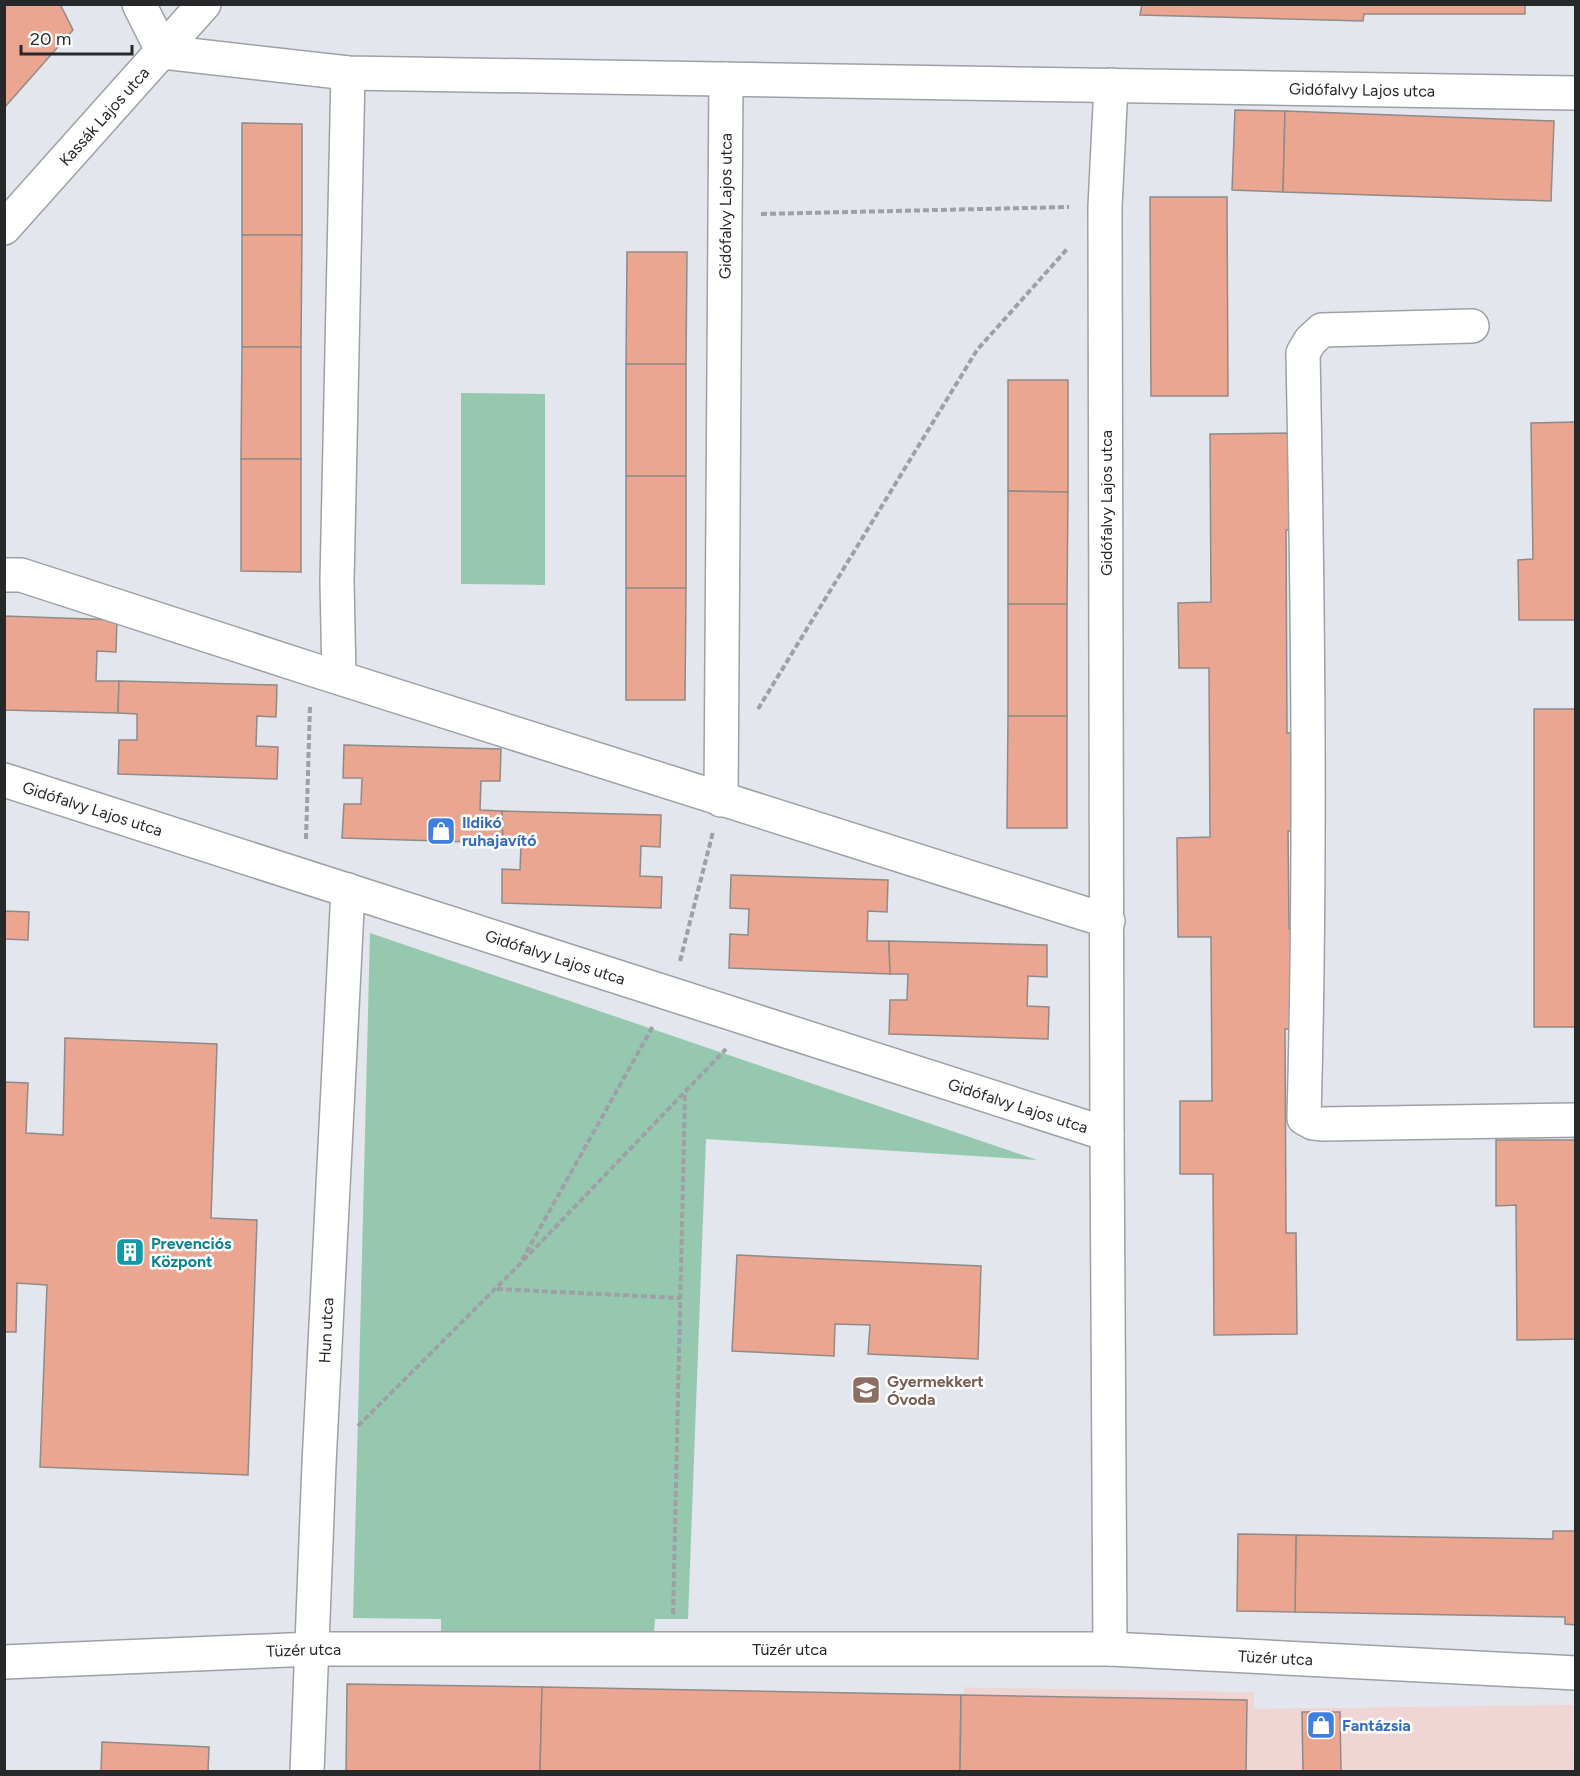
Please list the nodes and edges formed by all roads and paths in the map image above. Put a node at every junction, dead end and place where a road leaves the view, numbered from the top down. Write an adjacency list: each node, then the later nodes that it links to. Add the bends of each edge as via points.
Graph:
1 (139, 4): 3 (street)
2 (204, 4): 3 (street, Kassák Lajos utca)
3 (163, 52): 4 (street, Gidófalvy Lajos utca); 10 (street, Kassák Lajos utca)
4 (348, 73): 5 (street, Gidófalvy Lajos utca); 13 (street, via 337,582)
5 (726, 79): 6 (street, Gidófalvy Lajos utca); 9 (street, Gidófalvy Lajos utca)
6 (1111, 86): 7 (street, Gidófalvy Lajos utca); 8 (street, Gidófalvy Lajos utca)
7 (1575, 93)
8 (1105, 207): 9 (path); 14 (path, via 977,350); 19 (street, Gidófalvy Lajos utca)
9 (725, 214): 16 (street, Gidófalvy Lajos utca)
10 (4, 228)
11 (1472, 326): 23 (street, via 1322,330 1304,353 1304,1118 1313,1124)
12 (4, 575): 13 (street, via 21,575)
13 (325, 673): 16 (street); 17 (path)
14 (753, 717)
15 (4, 780): 17 (street, Gidófalvy Lajos utca)
16 (721, 800): 19 (street); 20 (path)
17 (305, 876): 18 (street, Gidófalvy Lajos utca)
18 (348, 890): 20 (street, Gidófalvy Lajos utca); 28 (street, Hun utca)
19 (1107, 921): 24 (street, Gidófalvy Lajos utca)
20 (672, 993): 21 (street, Gidófalvy Lajos utca); 25 (path)
21 (755, 1020): 22 (path); 24 (street, Gidófalvy Lajos utca)
22 (685, 1093): 25 (path); 27 (path)
23 (1575, 1120)
24 (1107, 1134): 31 (street, Gidófalvy Lajos utca)
25 (518, 1266): 26 (path)
26 (496, 1289): 27 (path); 28 (path)
27 (680, 1298): 30 (path)
28 (319, 1464): 29 (street, Hun utca)
29 (312, 1649): 30 (street, Tüzér utca); 32 (street, Tüzér utca); 34 (street, Hun utca)
30 (672, 1649): 31 (street, Tüzér utca)
31 (1110, 1649): 33 (street, Tüzér utca)
32 (4, 1662)
33 (1575, 1673)
34 (307, 1772)

